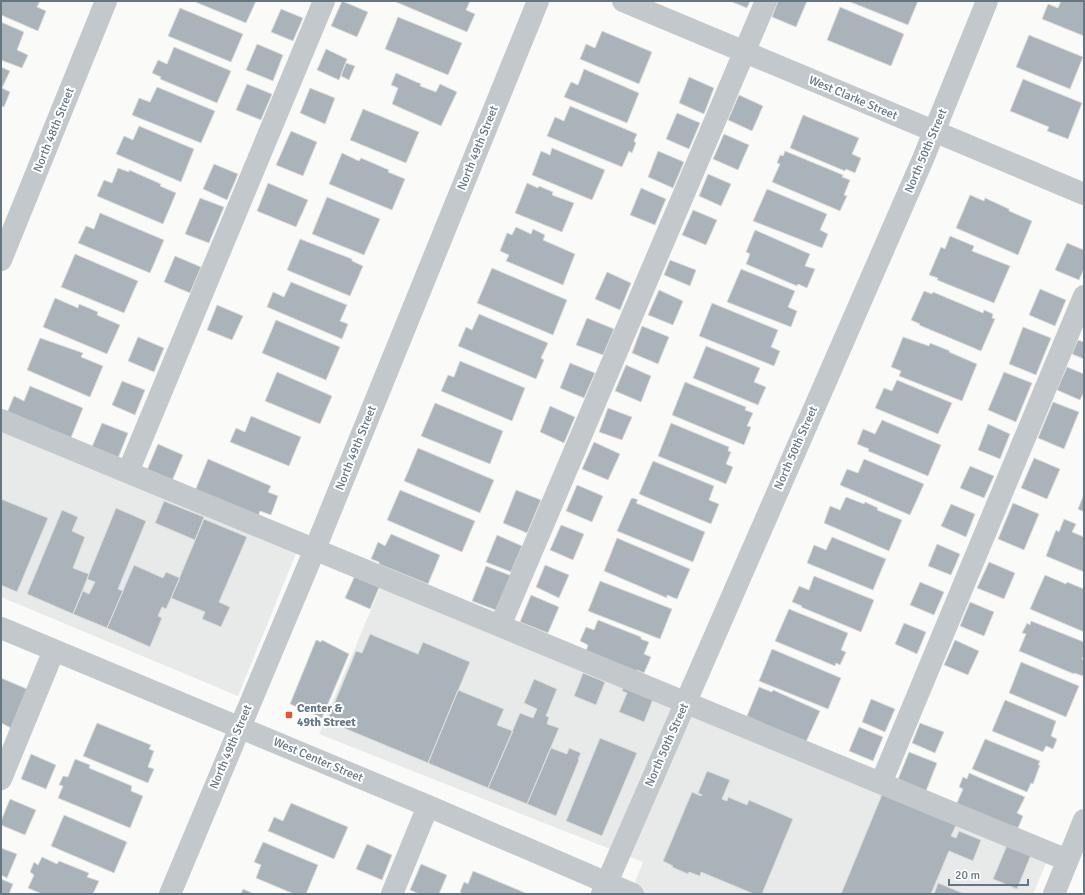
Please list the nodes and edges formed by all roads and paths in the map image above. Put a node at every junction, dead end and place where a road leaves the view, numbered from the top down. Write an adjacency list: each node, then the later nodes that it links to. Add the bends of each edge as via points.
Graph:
1 (106, 1): 10 (street, North 48th Street)
2 (324, 1): 13 (street)
3 (538, 1): 14 (street, North 49th Street)
4 (623, 1): 7 (street, West Clarke Street)
5 (766, 1): 7 (street)
6 (987, 1): 8 (street, North 50th Street)
7 (744, 52): 8 (street, West Clarke Street); 15 (street)
8 (934, 132): 9 (street, West Clarke Street); 18 (street, North 50th Street)
9 (1084, 194)
10 (1, 260)
11 (1084, 296): 21 (street)
12 (1, 420): 13 (street)
13 (128, 472): 14 (street)
14 (315, 549): 15 (street); 19 (street, North 49th Street)
15 (500, 626): 18 (street)
16 (1, 628): 17 (street, West Center Street)
17 (54, 650): 19 (street, West Center Street); 20 (street)
18 (685, 702): 21 (street); 25 (street, North 50th Street)
19 (240, 727): 22 (street, West Center Street); 26 (street, North 49th Street)
20 (1, 779)
21 (881, 783): 24 (street)
22 (428, 806): 25 (street, West Center Street); 27 (street)
23 (1084, 820): 24 (street)
24 (1067, 860): 29 (street)
25 (604, 889): 28 (street, West Center Street)
26 (170, 894)
27 (392, 894)
28 (633, 894)
29 (1054, 894)

